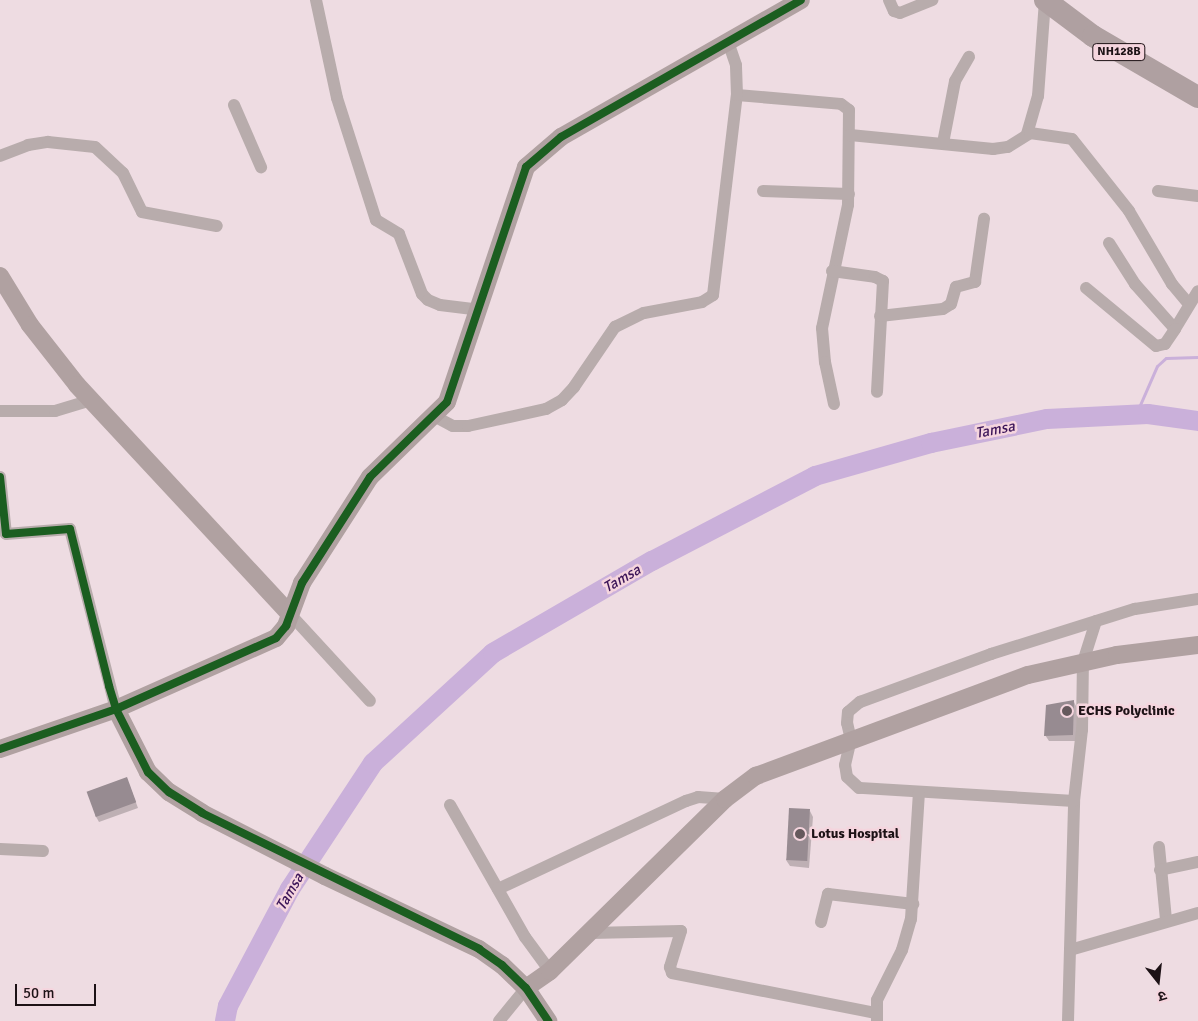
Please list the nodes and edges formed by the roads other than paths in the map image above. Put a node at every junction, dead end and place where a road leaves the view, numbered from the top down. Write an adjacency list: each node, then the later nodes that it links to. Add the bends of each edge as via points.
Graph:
1 (316, 0): 30 (street, via 338,104 376,220 399,234 422,294 428,300 440,306)
2 (800, 0): 7 (street)
3 (889, 0): 4 (street, via 894,11 900,14)
4 (933, 0)
5 (1045, 0): 11 (highway, NH128B, via 1109,46); 13 (street, via 1038,96)
6 (1068, 0): 9 (highway, NH128B, via 1137,50)
7 (728, 42): 10 (street, via 736,65); 30 (street, via 561,137 536,155 520,179)
8 (969, 57): 15 (street, via 955,81)
9 (1198, 80)
10 (737, 95): 14 (street, via 846,105); 37 (street, via 715,288 709,300 655,310 615,327 574,387 562,400 546,409 468,426 453,426)
11 (1198, 97)
12 (234, 106): 17 (street)
13 (1027, 134): 15 (street, via 1004,148); 29 (street, via 1068,137 1076,141 1129,211 1172,284)
14 (850, 135): 15 (street); 20 (street)
15 (943, 143)
16 (0, 156): 23 (street, via 28,145 48,142 95,147 122,173 142,212)
17 (261, 166)
18 (763, 191): 20 (street)
19 (1158, 191): 21 (street)
20 (849, 194): 25 (street)
21 (1198, 196)
22 (984, 219): 31 (street, via 975,282 956,287 951,304 943,309)
23 (217, 226)
24 (1109, 243): 32 (street, via 1135,284)
25 (832, 272): 31 (street, via 881,279 884,287); 35 (street, via 823,312 822,337)
26 (0, 276): 34 (street, via 30,325)
27 (1086, 288): 32 (street, via 1156,346 1165,344)
28 (1198, 291): 29 (street)
29 (1189, 304): 32 (street)
30 (479, 310): 37 (street, via 447,402)
31 (880, 316): 33 (street)
32 (1175, 329)
33 (877, 392)
34 (91, 400): 36 (street, via 55,411); 40 (street)
35 (834, 404)
36 (0, 411)
37 (434, 416): 40 (street, via 402,443 370,477 302,583)
38 (0, 477): 45 (street, via 6,534 70,530)
39 (1198, 598): 41 (street, via 1135,609)
40 (290, 614): 44 (street); 45 (street, via 286,626 276,638)
41 (1096, 622): 43 (street); 46 (street, via 991,654 860,702 848,712)
42 (1198, 645): 43 (street)
43 (1083, 662): 46 (street, via 1028,675); 50 (street, via 1082,730)
44 (370, 701)
45 (116, 709): 47 (street); 65 (street, via 148,772 182,800 325,876 479,949)
46 (851, 740): 48 (street, via 844,760 850,782 859,788); 49 (street, via 756,776)
47 (0, 749)
48 (919, 792): 50 (street); 58 (street)
49 (725, 799): 57 (street, via 698,797 686,800); 62 (street)
50 (1074, 801): 63 (street)
51 (450, 805): 57 (street)
52 (1159, 848): 56 (street)
53 (0, 850): 54 (street)
54 (43, 851)
55 (1198, 862): 56 (street)
56 (1160, 870): 60 (street)
57 (498, 889): 64 (street, via 536,954)
58 (913, 904): 61 (street, via 828,894); 66 (street, via 906,941 880,993)
59 (1198, 913): 60 (street)
60 (1166, 920): 63 (street)
61 (822, 922)
62 (590, 933): 64 (street); 66 (street, via 681,931 670,967 672,973)
63 (1070, 950): 69 (street)
64 (550, 971): 65 (street)
65 (526, 988): 67 (street); 68 (street)
66 (877, 1017)
67 (498, 1021)
68 (548, 1021)
69 (1068, 1021)

